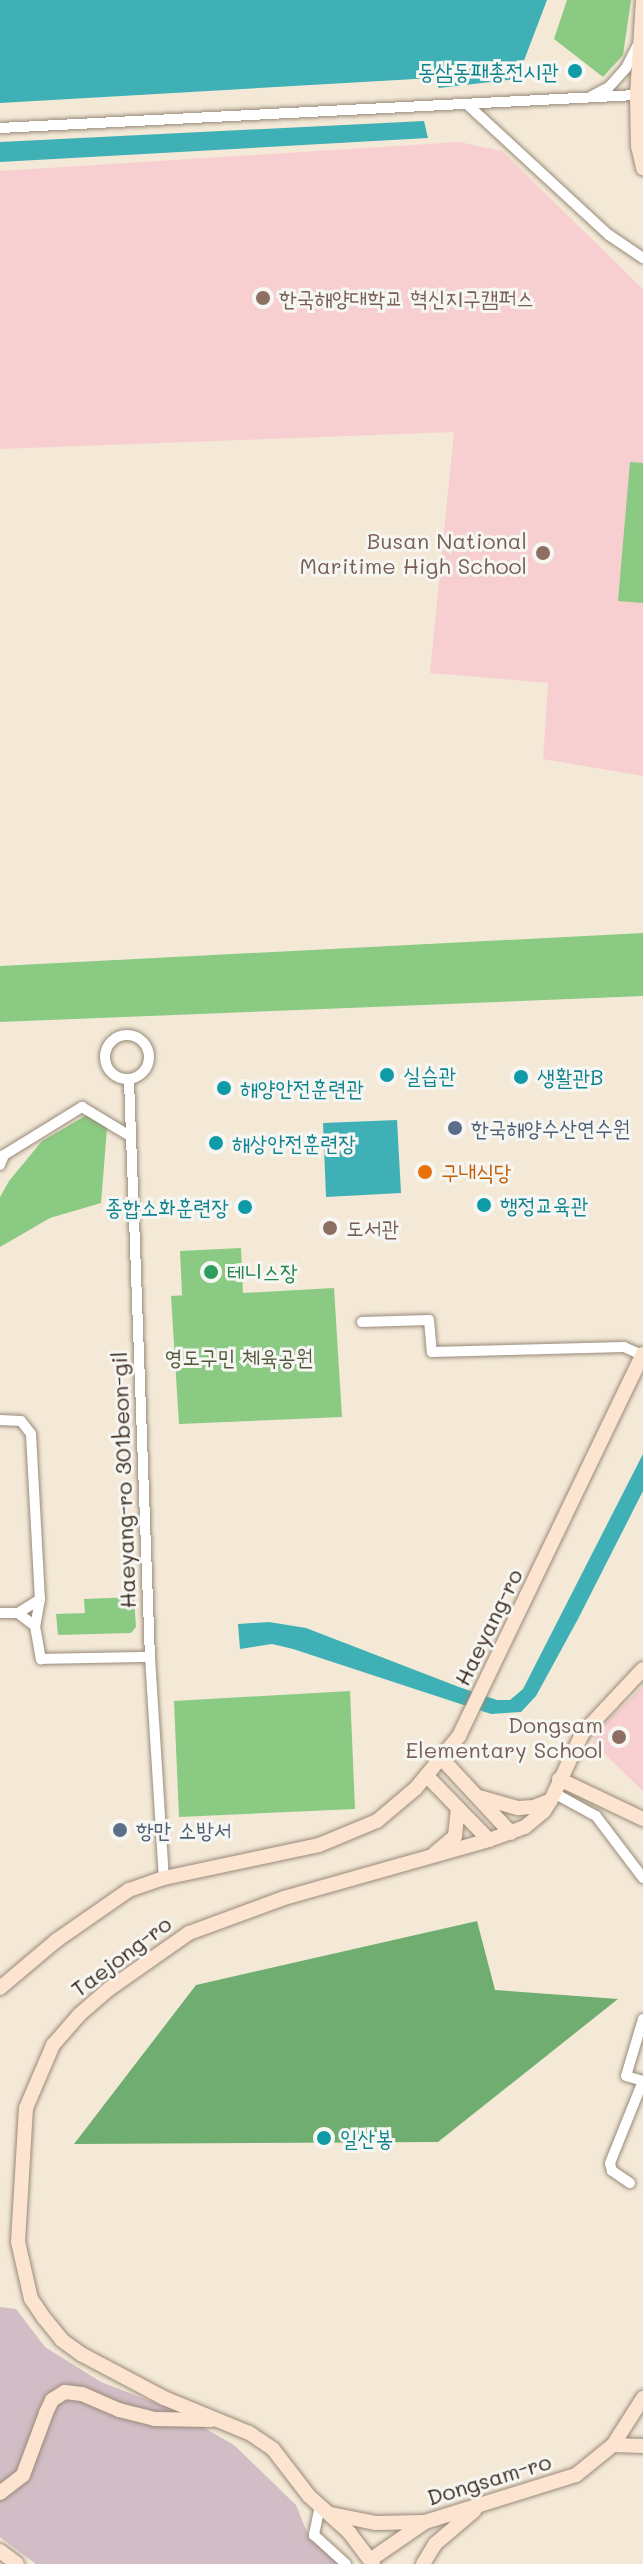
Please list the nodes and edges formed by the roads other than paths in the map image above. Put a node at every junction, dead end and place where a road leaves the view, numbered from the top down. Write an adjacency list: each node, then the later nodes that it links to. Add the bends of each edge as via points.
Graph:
1 (643, 0): 2 (main road)
2 (640, 38): 3 (main road); 4 (street, via 626,68 609,87)
3 (640, 98): 4 (street); 7 (main road, via 638,146)
4 (586, 100): 5 (street)
5 (469, 106): 6 (street); 8 (street, via 609,235)
6 (0, 128)
7 (643, 168)
8 (643, 258)
9 (129, 1080): 9 (street, via 143,1073 149,1059 145,1045 126,1035 112,1040 104,1059 110,1072); 10 (street, Haeyang-ro 301beon-gil)
10 (130, 1136): 11 (street, via 82,1107 4,1155); 19 (street, Haeyang-ro 301beon-gil)
11 (0, 1165)
12 (362, 1322): 13 (street, via 429,1320 432,1352 624,1347)
13 (643, 1354): 21 (main road, Haeyang-ro, via 459,1736)
14 (0, 1420): 15 (street, via 21,1421 31,1434)
15 (40, 1599): 17 (street); 18 (street)
16 (0, 1613): 17 (street)
17 (18, 1613): 18 (street)
18 (35, 1626): 19 (street, via 41,1659)
19 (150, 1657): 30 (street, Haeyang-ro 301beon-gil)
20 (643, 1669): 23 (main road, Taejong-ro, via 582,1734)
21 (442, 1759): 22 (main road, Haeyang-ro); 24 (main road)
22 (427, 1776): 25 (main road); 30 (main road, Haeyang-ro, via 377,1821 319,1845)
23 (555, 1791): 24 (main road, via 534,1807); 26 (main road); 27 (main road, Taejong-ro, via 525,1827); 31 (street, via 596,1816)
24 (476, 1796): 27 (main road)
25 (458, 1808): 28 (main road); 29 (main road, via 455,1836)
26 (643, 1819)
27 (511, 1833): 28 (main road, Taejong-ro)
28 (489, 1840): 29 (main road, Taejong-ro)
29 (431, 1855): 36 (main road, Taejong-ro, via 284,1898 189,1933 79,2015 53,2045 39,2072 26,2108 19,2192 18,2242 31,2299 72,2347)
30 (164, 1878): 32 (main road, Haeyang-ro, via 100,1908)
31 (643, 1878)
32 (0, 1988)
33 (643, 2019): 34 (street, via 626,2076)
34 (643, 2081): 35 (street, via 610,2163 612,2171)
35 (630, 2183)
36 (164, 2398): 38 (main road); 39 (main road, Taejong-ro)
37 (643, 2398): 40 (main road, Dongsam-ro)
38 (154, 2419): 39 (main road); 42 (main road, via 65,2392 52,2400 23,2475)
39 (220, 2421): 44 (main road, Taejong-ro, via 273,2449)
40 (613, 2445): 41 (main road); 43 (main road, Dongsam-ro, via 576,2475)
41 (643, 2446)
42 (0, 2493)
43 (481, 2505): 45 (main road, Dongsam-ro); 50 (main road, via 435,2544)
44 (324, 2510): 45 (main road, via 376,2523); 47 (main road, Taejong-ro); 49 (street, via 314,2535)
45 (425, 2522): 47 (main road, Dongsam-ro)
46 (0, 2551): 48 (main road)
47 (371, 2562)
48 (17, 2564)
49 (346, 2564)
50 (423, 2564)

